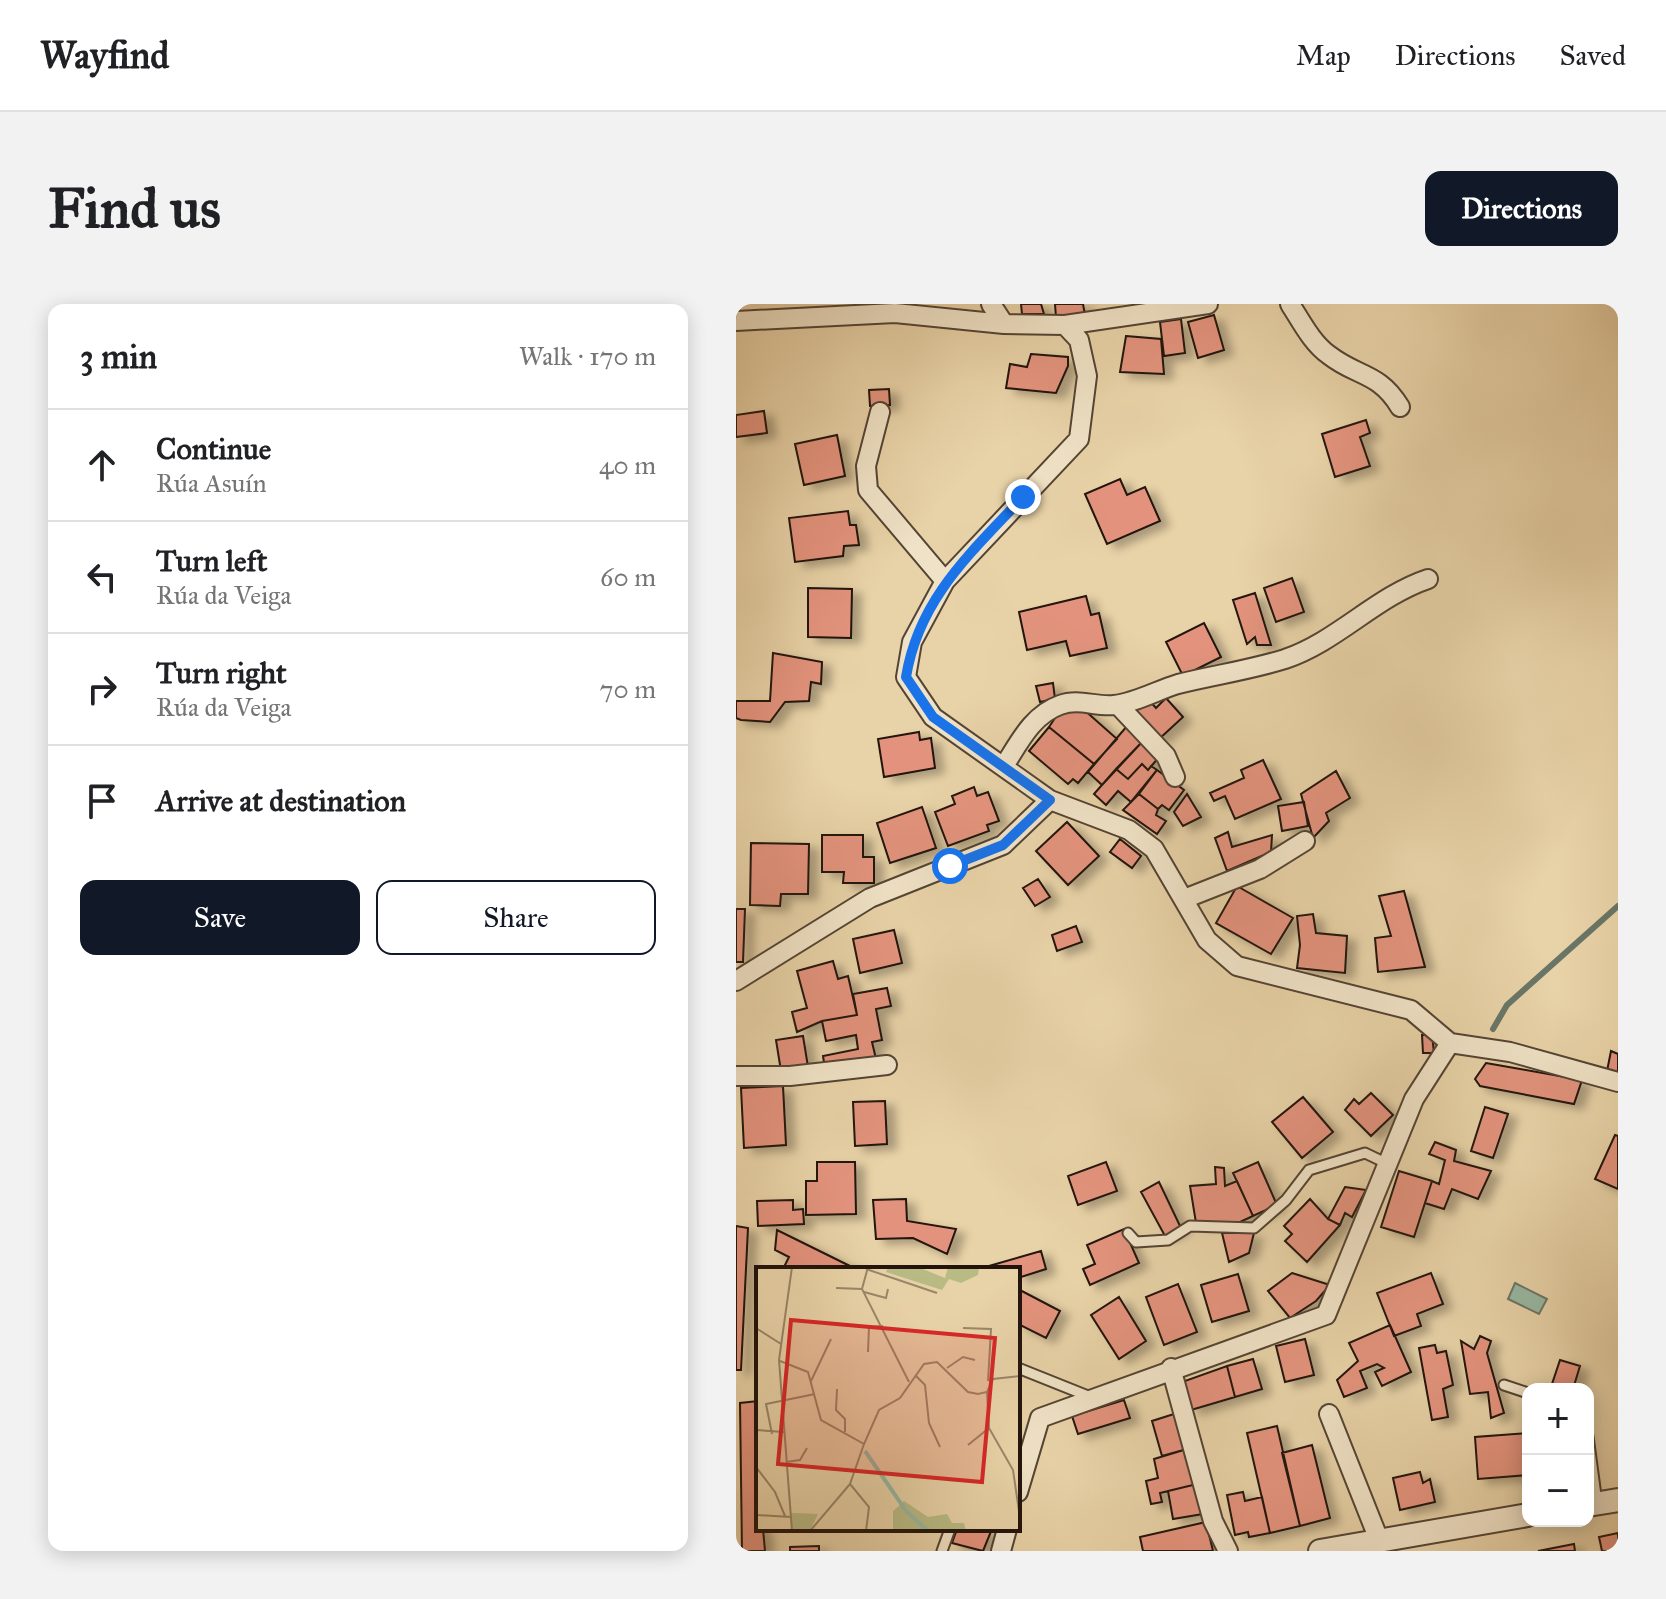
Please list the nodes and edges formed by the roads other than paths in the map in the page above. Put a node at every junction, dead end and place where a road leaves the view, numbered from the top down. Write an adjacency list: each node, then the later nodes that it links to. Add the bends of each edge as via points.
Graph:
1 (991, 304): 5 (street)
2 (1208, 304): 6 (street)
3 (1290, 304): 7 (street, via 1328,355 1388,387)
4 (736, 321): 5 (street, via 895,313)
5 (1004, 324): 6 (street)
6 (1065, 325): 10 (street, via 1079,340 1087,376 1079,439)
7 (1400, 407)
8 (880, 412): 10 (street, via 866,466 868,490)
9 (1428, 579): 11 (street, via 1363,611 1326,642 1238,673 1183,683)
10 (945, 581): 12 (street, via 912,642 906,677 933,717)
11 (1118, 705): 12 (street, via 1080,701 1039,715); 13 (street, via 1166,756)
12 (1004, 766): 14 (street)
13 (1175, 777)
14 (1050, 800): 16 (street, via 1129,830 1154,849); 17 (street, via 1003,845 870,898)
15 (1305, 841): 16 (street, via 1260,869)
16 (1184, 899): 18 (street, via 1207,940 1237,966 1411,1010)
17 (736, 981)
18 (1450, 1043): 21 (street, via 1510,1052); 22 (street, via 1414,1099)
19 (887, 1065): 20 (street)
20 (736, 1076)
21 (1618, 1082)
22 (1388, 1164): 23 (lane, via 1365,1153 1309,1170 1271,1216 1254,1228 1190,1226 1168,1240 1148,1242 1136,1242); 24 (street, via 1326,1315)
23 (1128, 1233)
24 (1171, 1368): 28 (street); 40 (street, via 1213,1521)
25 (1020, 1369): 28 (lane)
26 (1504, 1385): 27 (lane)
27 (1522, 1391)
28 (1093, 1398): 31 (street, via 1040,1418)
29 (1329, 1414): 36 (street)
30 (1592, 1455): 32 (lane)
31 (1020, 1485)
32 (1601, 1503)
33 (1522, 1517): 37 (street)
34 (949, 1531): 38 (lane)
35 (1006, 1531): 39 (street)
36 (1379, 1540): 37 (street); 41 (street)
37 (1423, 1542)
38 (942, 1551)
39 (1001, 1551)
40 (1228, 1551)
41 (1320, 1551)

